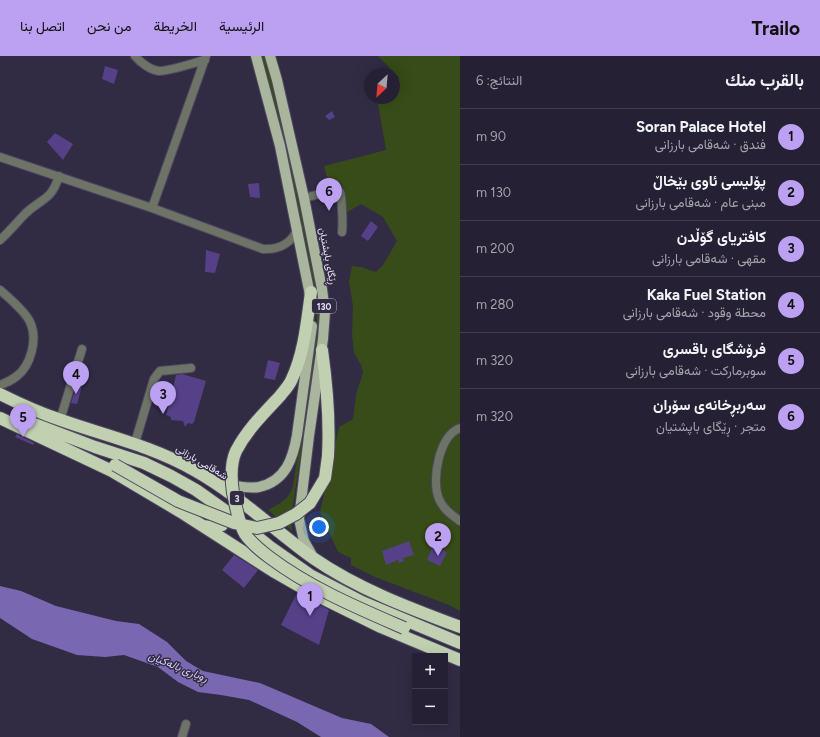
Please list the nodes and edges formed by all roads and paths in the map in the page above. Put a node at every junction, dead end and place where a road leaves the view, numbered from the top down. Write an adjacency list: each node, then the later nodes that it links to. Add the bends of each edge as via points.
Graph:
1 (135, 56): 4 (street, via 158,71)
2 (256, 56): 9 (main road, 130)
3 (270, 56): 7 (main road, ڕێگای باپشتیان / 130)
4 (206, 58): 8 (street)
5 (0, 157): 6 (street)
6 (59, 176): 8 (street); 11 (street, via 49,196 28,211)
7 (304, 198): 10 (street, via 331,191 340,192); 15 (main road, ڕێگای باپشتیان / 130, via 325,312)
8 (152, 208): 9 (street, via 263,249 282,246)
9 (298, 228): 13 (main road, 130)
10 (342, 232)
11 (0, 240)
12 (0, 290): 17 (street, via 30,322 32,350 17,376)
13 (311, 292): 23 (main road, 130, via 313,314 309,354 297,435 289,465 274,481 259,487 248,488); 29 (highway, bridge, via 299,362 290,382 250,428 236,452 231,468 236,509 246,534 260,550 294,574 344,601 404,628)
14 (82, 349): 20 (street)
15 (322, 350): 19 (highway, bridge, via 329,428 325,478 310,503 296,514 279,523 257,528 234,523 178,501 115,465); 27 (main road, ڕێگای باپشتیان / 130, via 299,519 304,541)
16 (191, 368): 22 (street, via 160,371 157,374)
17 (0, 385)
18 (0, 394): 20 (highway, شەقامی بارزانی / 3)
19 (3, 414): 25 (highway, via 106,468 200,525); 26 (highway, 3, via 144,463 171,476 196,490)
20 (60, 420): 22 (highway, شەقامی بارزانی / 3)
21 (460, 428): 24 (street, via 453,431 443,446 435,487 443,506)
22 (135, 443): 23 (highway, شەقامی بارزانی / 3, via 166,455)
23 (217, 483): 27 (highway, شەقامی بارزانی / 3)
24 (460, 521)
25 (220, 531): 26 (highway, via 236,526); 30 (highway, via 273,571 308,591 381,627)
26 (256, 536): 29 (highway, 3, via 310,575 337,590)
27 (313, 557): 28 (highway, شەقامی بارزانی / 3, via 368,590)
28 (460, 627)
29 (458, 643)
30 (460, 660)
31 (186, 724): 32 (street)
32 (182, 737)

